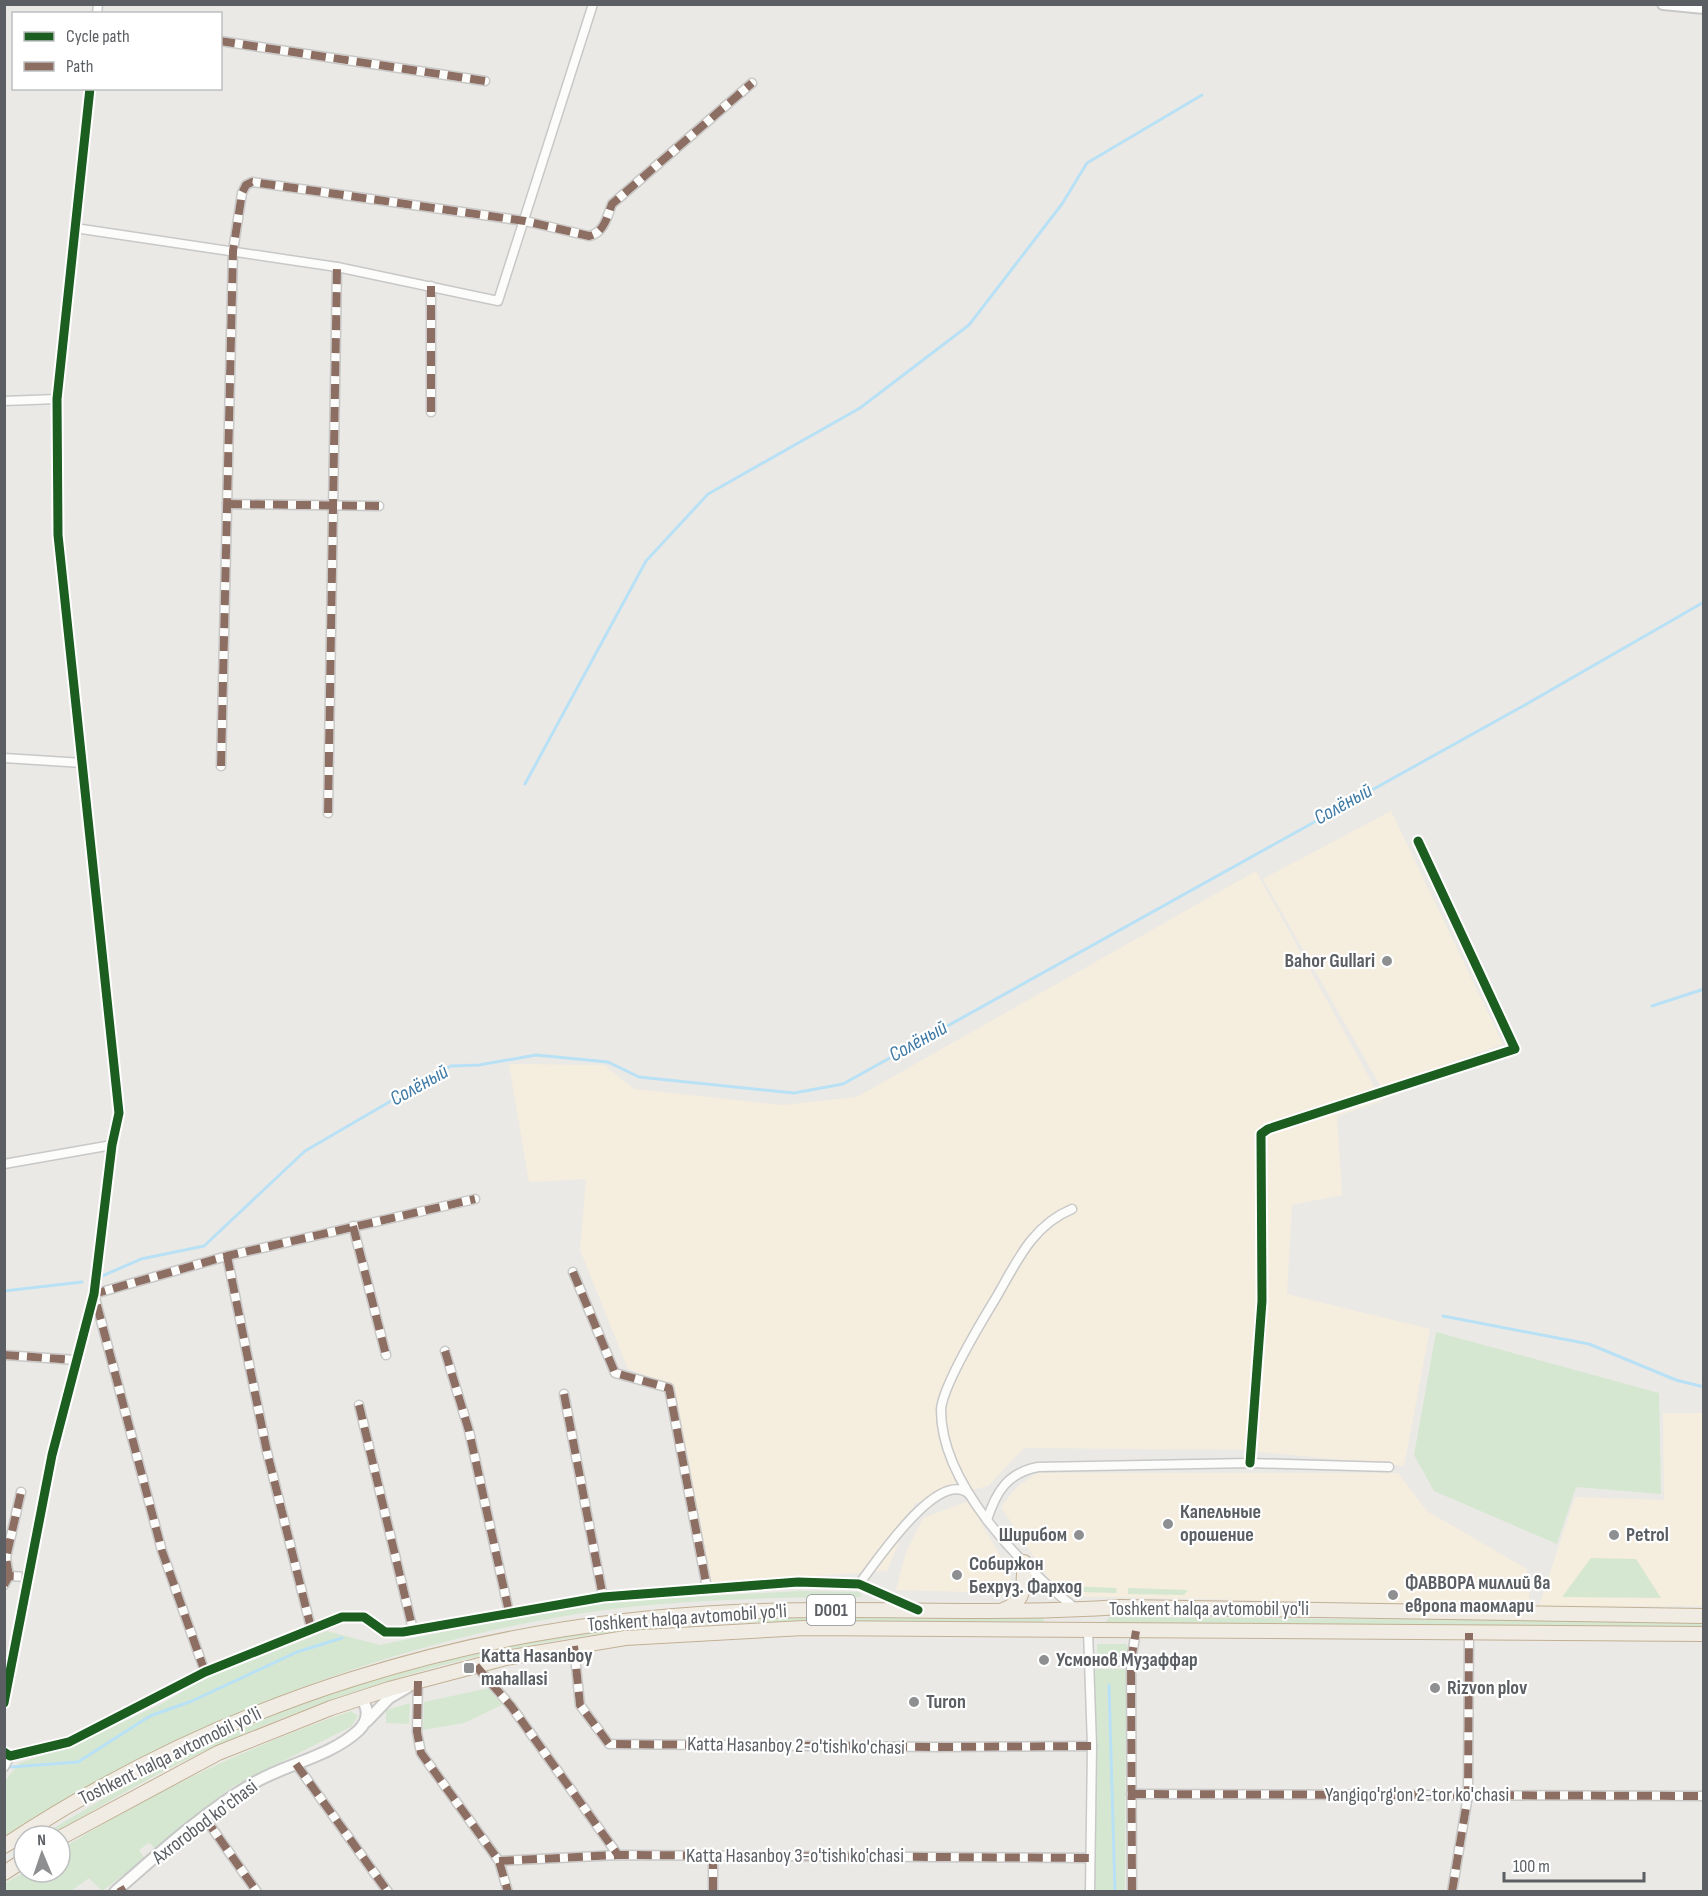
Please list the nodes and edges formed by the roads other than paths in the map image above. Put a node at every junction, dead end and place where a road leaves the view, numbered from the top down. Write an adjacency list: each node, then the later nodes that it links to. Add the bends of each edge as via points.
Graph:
1 (593, 4): 8 (street)
2 (1663, 4): 3 (street)
3 (1704, 8)
4 (222, 41): 5 (street)
5 (485, 81)
6 (752, 83): 8 (street, via 612,204 596,234 589,236)
7 (90, 90): 9 (street)
8 (525, 221): 10 (street, via 252,182 242,193); 12 (street, via 498,301)
9 (75, 228): 10 (street); 13 (street)
10 (233, 251): 11 (street); 16 (street)
11 (337, 267): 12 (street); 17 (street)
12 (431, 286): 15 (street)
13 (57, 399): 14 (street); 20 (street, via 58,535)
14 (4, 401)
15 (431, 412)
16 (227, 504): 17 (street); 21 (street)
17 (333, 506): 18 (street); 22 (street)
18 (379, 506)
19 (4, 758): 20 (street)
20 (83, 764): 24 (street, via 119,1113)
21 (222, 766)
22 (328, 813)
23 (1418, 841): 38 (street, via 1515,1049 1261,1134 1262,1301)
24 (112, 1145): 25 (street); 31 (street)
25 (4, 1164)
26 (475, 1199): 28 (street)
27 (1072, 1209): 41 (street, via 1053,1218 1032,1237 963,1353 941,1408 945,1440)
28 (353, 1226): 29 (street); 34 (street)
29 (227, 1256): 31 (street); 55 (street, via 267,1452)
30 (573, 1272): 48 (street, via 615,1373 669,1388)
31 (94, 1294): 35 (street); 65 (street, via 162,1551)
32 (446, 1351): 53 (street, via 469,1431)
33 (4, 1355): 35 (street)
34 (386, 1355)
35 (76, 1360): 45 (street)
36 (564, 1394): 49 (street)
37 (358, 1405): 56 (street)
38 (1250, 1463): 39 (street); 42 (street, via 1024,1470 1000,1489)
39 (1389, 1467)
40 (21, 1492): 44 (street, via 6,1558)
41 (969, 1495): 42 (street); 46 (street, via 959,1489 946,1492 921,1508)
42 (987, 1520): 43 (street)
43 (1024, 1563): 51 (street); 52 (highway, via 1021,1598)
44 (9, 1576): 45 (street); 47 (street)
45 (28, 1577): 68 (street)
46 (859, 1584): 48 (street, via 798,1582); 50 (street)
47 (4, 1585)
48 (707, 1588): 49 (street)
49 (603, 1597): 53 (street)
50 (918, 1610): 52 (highway, Toshkent halqa avtomobil yo'li / D001); 79 (highway, Toshkent halqa avtomobil yo'li / D001, via 780,1610 632,1619 477,1644 331,1686 221,1728 123,1776)
51 (1078, 1610): 52 (highway, Toshkent halqa avtomobil yo'li / D001); 54 (highway, Toshkent halqa avtomobil yo'li / D001, via 1179,1607); 57 (highway)
52 (1003, 1611)
53 (508, 1612): 56 (street)
54 (1704, 1616)
55 (312, 1628): 56 (street, via 353,1615 364,1617 386,1632); 65 (street)
56 (413, 1630)
57 (1088, 1630): 58 (highway, Toshkent halqa avtomobil yo'li / D001); 61 (highway, Toshkent halqa avtomobil yo'li / D001, via 804,1628 655,1635); 62 (street)
58 (1136, 1631): 59 (highway, Toshkent halqa avtomobil yo'li / D001); 63 (street)
59 (1469, 1633): 60 (highway, Toshkent halqa avtomobil yo'li / D001); 75 (street)
60 (1704, 1634)
61 (574, 1646): 64 (highway, Toshkent halqa avtomobil yo'li / D001); 70 (street, Katta Hasanboy 2-o'tish ko'chasi, via 580,1705 609,1744)
62 (1089, 1661): 63 (street); 70 (street)
63 (1131, 1661): 74 (street)
64 (476, 1666): 66 (highway, Toshkent halqa avtomobil yo'li / D001); 80 (street, via 511,1706)
65 (205, 1672): 71 (street, via 69,1743)
66 (418, 1681): 67 (highway, Toshkent halqa avtomobil yo'li / D001); 69 (street, Axrorobod ko'chasi, via 389,1698); 83 (street, via 417,1732 421,1753)
67 (360, 1698): 69 (street, via 368,1709); 78 (highway, Toshkent halqa avtomobil yo'li / D001, via 218,1753)
68 (4, 1703)
69 (363, 1726): 72 (street, Axrorobod ko'chasi)
70 (1092, 1746): 82 (street)
71 (7, 1754): 73 (street)
72 (296, 1764): 77 (street, Axrorobod ko'chasi, via 253,1783); 86 (street)
73 (4, 1767)
74 (1131, 1794): 75 (street, Yangiqo'rg'on 2-tor ko'chasi); 90 (street)
75 (1468, 1794): 76 (street, Yangiqo'rg'on 2-tor ko'chasi); 91 (street)
76 (1704, 1796)
77 (205, 1818): 84 (street, Axrorobod ko'chasi); 85 (street)
78 (72, 1832)
79 (4, 1846)
80 (618, 1855): 81 (street, Katta Hasanboy 3-o'tish ko'chasi); 83 (street, Katta Hasanboy 3-o'tish ko'chasi)
81 (713, 1856): 82 (street, Katta Hasanboy 3-o'tish ko'chasi); 88 (street)
82 (1090, 1858): 89 (street)
83 (499, 1861): 87 (street)
84 (119, 1890)
85 (258, 1892)
86 (388, 1892)
87 (508, 1892)
88 (713, 1892)
89 (1090, 1892)
90 (1132, 1892)
91 (1452, 1892)

